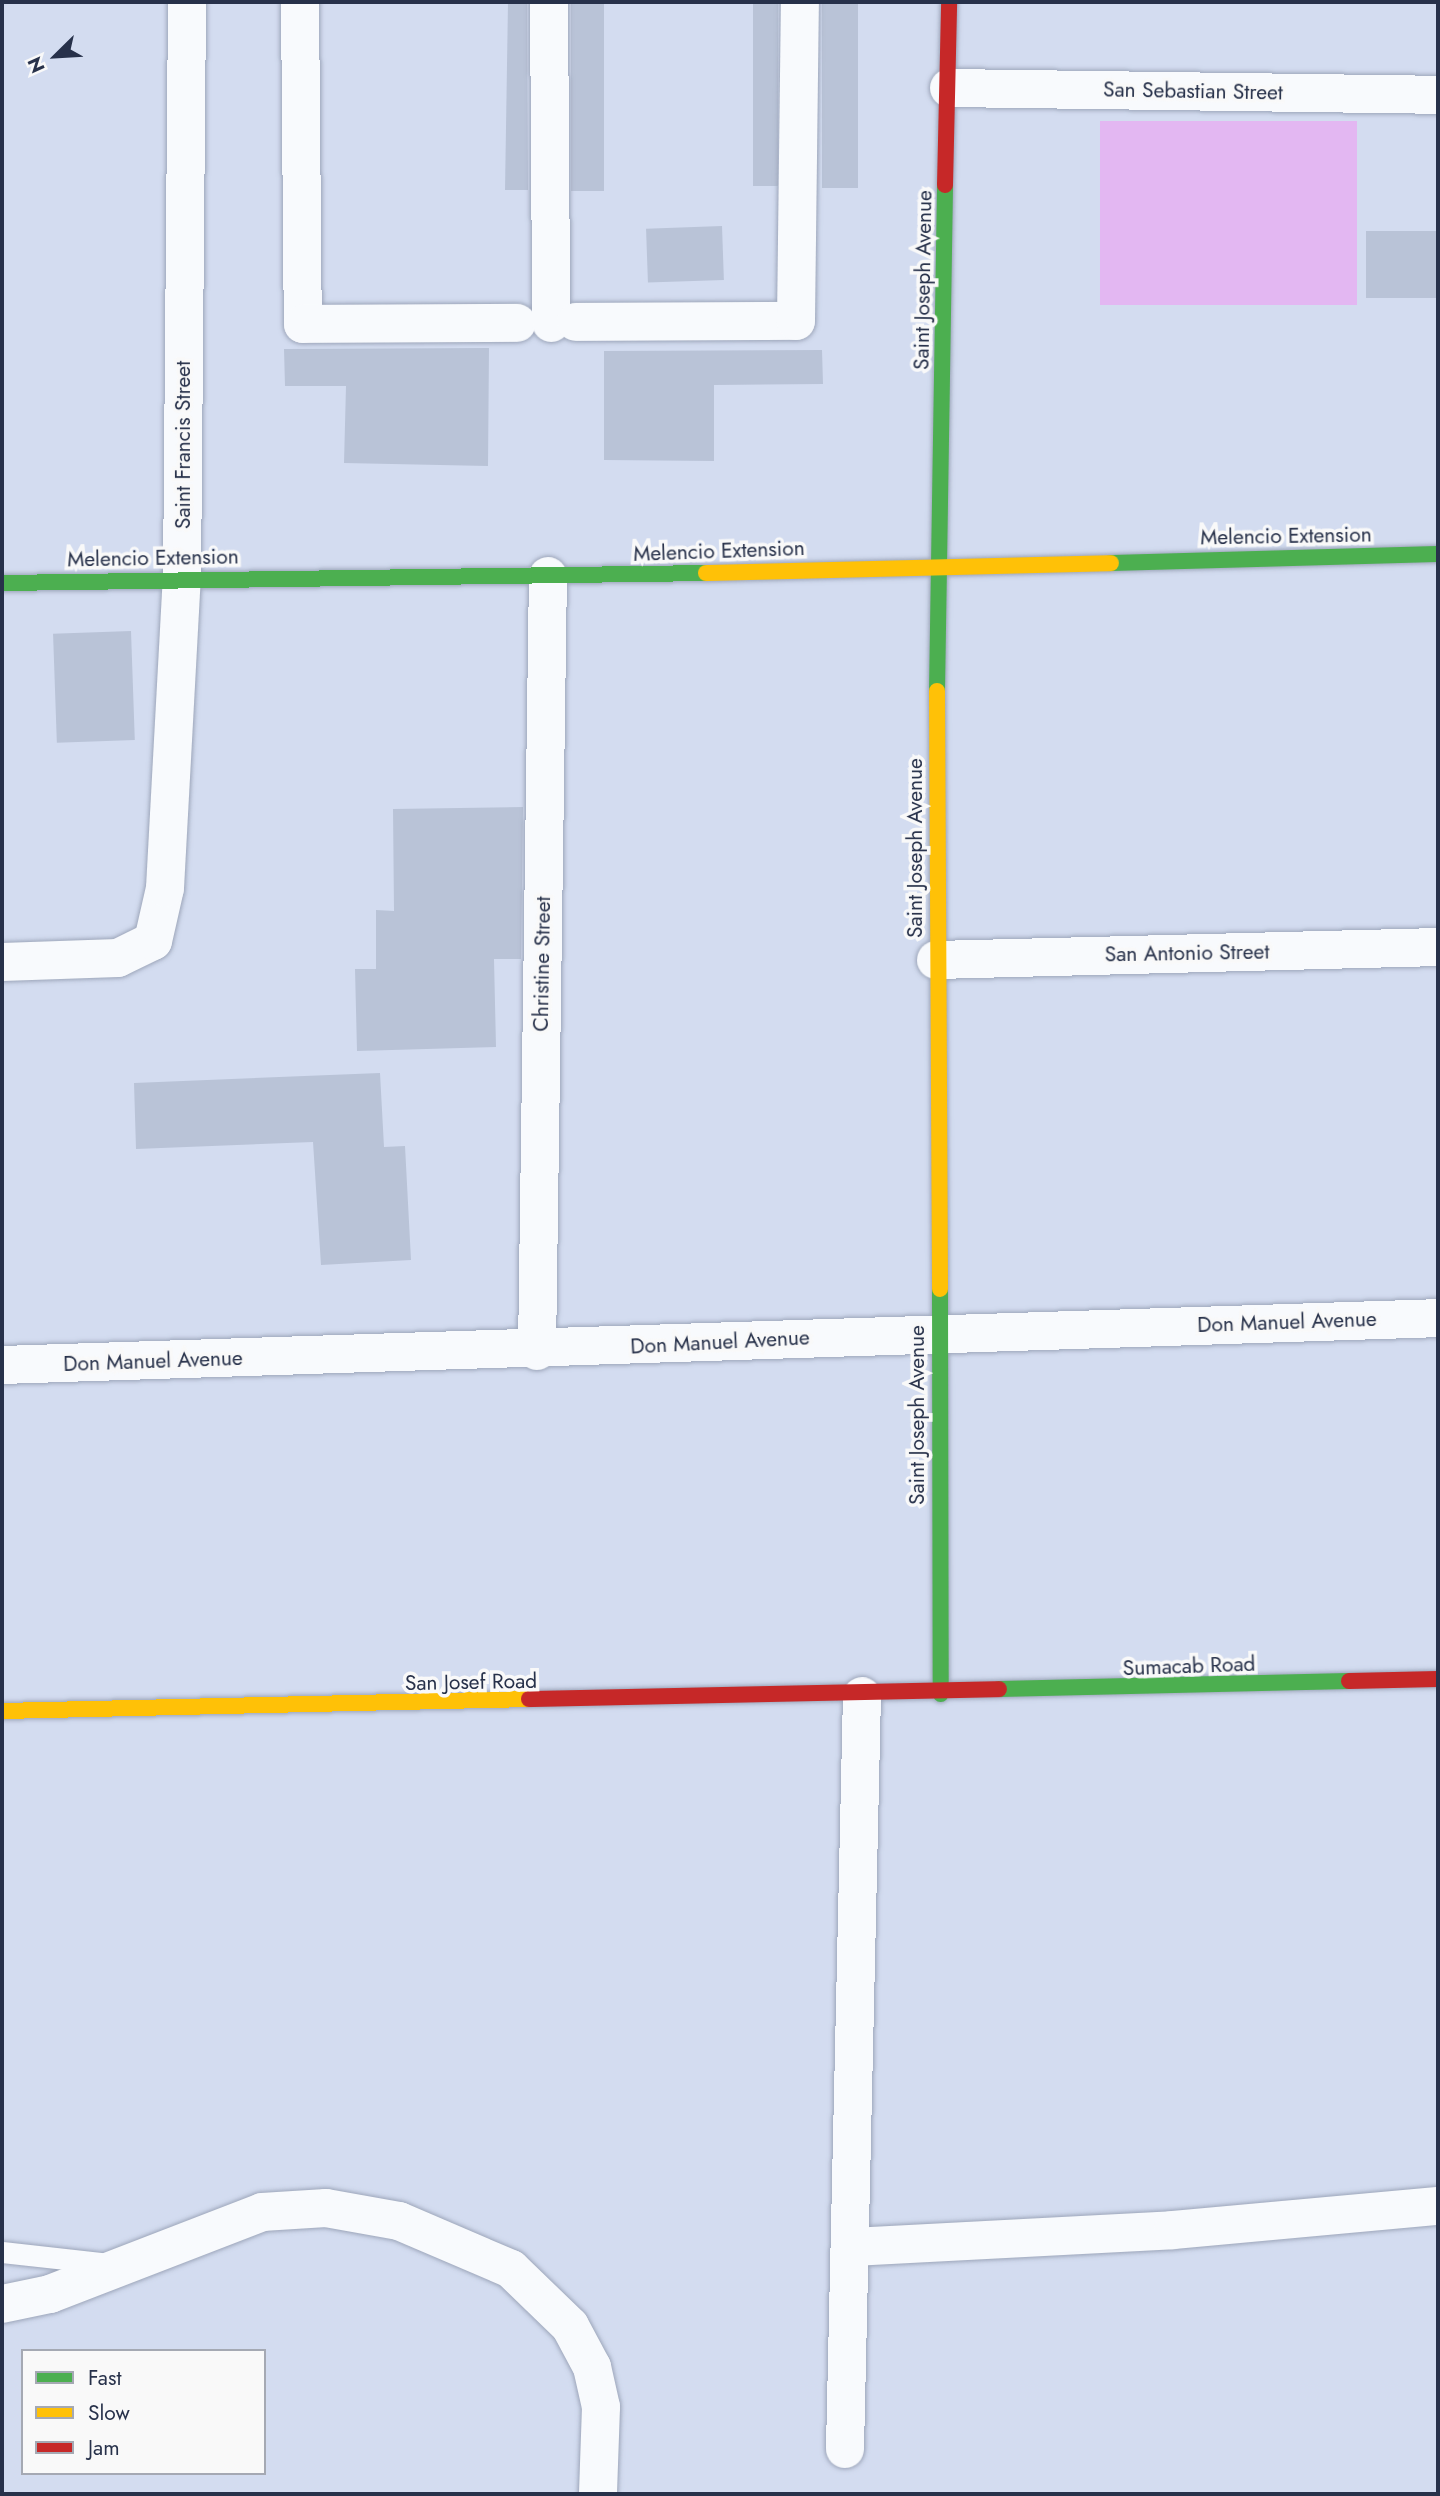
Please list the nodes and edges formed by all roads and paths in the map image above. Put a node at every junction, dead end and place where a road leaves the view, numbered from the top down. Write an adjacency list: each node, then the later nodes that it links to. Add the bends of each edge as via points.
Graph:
1 (187, 2): 12 (street, Saint Francis Street)
2 (300, 2): 8 (street, via 303,324)
3 (549, 2): 8 (street)
4 (800, 2): 8 (street, via 796,321)
5 (949, 2): 6 (street, Saint Joseph Avenue)
6 (948, 88): 7 (street, San Sebastian Street); 10 (street, Saint Joseph Avenue)
7 (1438, 95)
8 (548, 323)
9 (1438, 554): 10 (street, Melencio Extension)
10 (937, 566): 11 (street, Melencio Extension); 15 (street, Saint Joseph Avenue)
11 (548, 576): 12 (street, Melencio Extension); 19 (street, Christine Street)
12 (182, 578): 13 (street, Melencio Extension); 16 (street, Saint Francis Street, via 164,888 153,941 118,958)
13 (2, 583)
14 (1438, 947): 15 (street, San Antonio Street)
15 (936, 960): 18 (street, Saint Joseph Avenue)
16 (2, 962)
17 (1438, 1318): 18 (street, Don Manuel Avenue)
18 (938, 1332): 19 (street, Don Manuel Avenue); 22 (street, Saint Joseph Avenue)
19 (537, 1351): 20 (street, Don Manuel Avenue)
20 (2, 1365)
21 (1438, 1679): 22 (street, Sumacab Road)
22 (941, 1694): 23 (street, San Josef Road)
23 (862, 1696): 24 (street, San Josef Road); 26 (street)
24 (2, 1711)
25 (1438, 2206): 26 (street, via 1172,2230)
26 (852, 2247): 30 (street)
27 (2, 2252): 28 (lane)
28 (128, 2266): 29 (street); 31 (street, via 262,2212 326,2208 399,2221 511,2269 570,2326 593,2367 601,2407)
29 (2, 2304)
30 (845, 2449)
31 (598, 2494)

